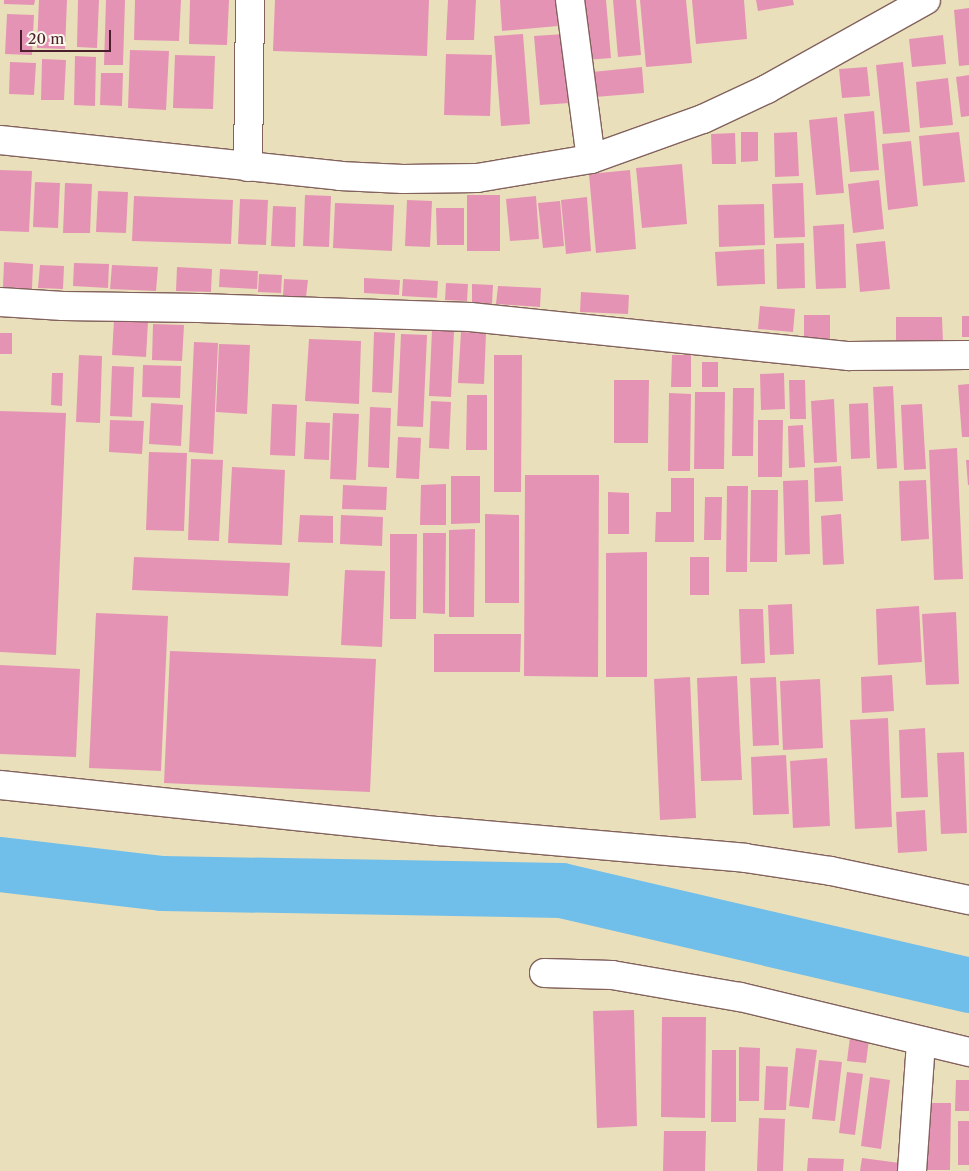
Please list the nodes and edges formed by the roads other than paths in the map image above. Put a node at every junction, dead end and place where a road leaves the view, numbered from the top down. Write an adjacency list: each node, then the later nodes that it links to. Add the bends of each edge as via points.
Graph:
1 (250, 0): 6 (street)
2 (570, 0): 5 (street)
3 (926, 0): 5 (street, via 767,88 703,119)
4 (0, 140): 6 (street)
5 (591, 159): 6 (street, via 468,178 385,178)
6 (248, 167)
7 (0, 302): 8 (street, via 470,317 850,356)
8 (969, 355)
9 (0, 785): 10 (street, via 439,831 745,858 831,871)
10 (969, 900)
11 (544, 973): 12 (street, via 612,975 668,984 740,997)
12 (921, 1041): 13 (street); 14 (street)
13 (969, 1052)
14 (912, 1171)

